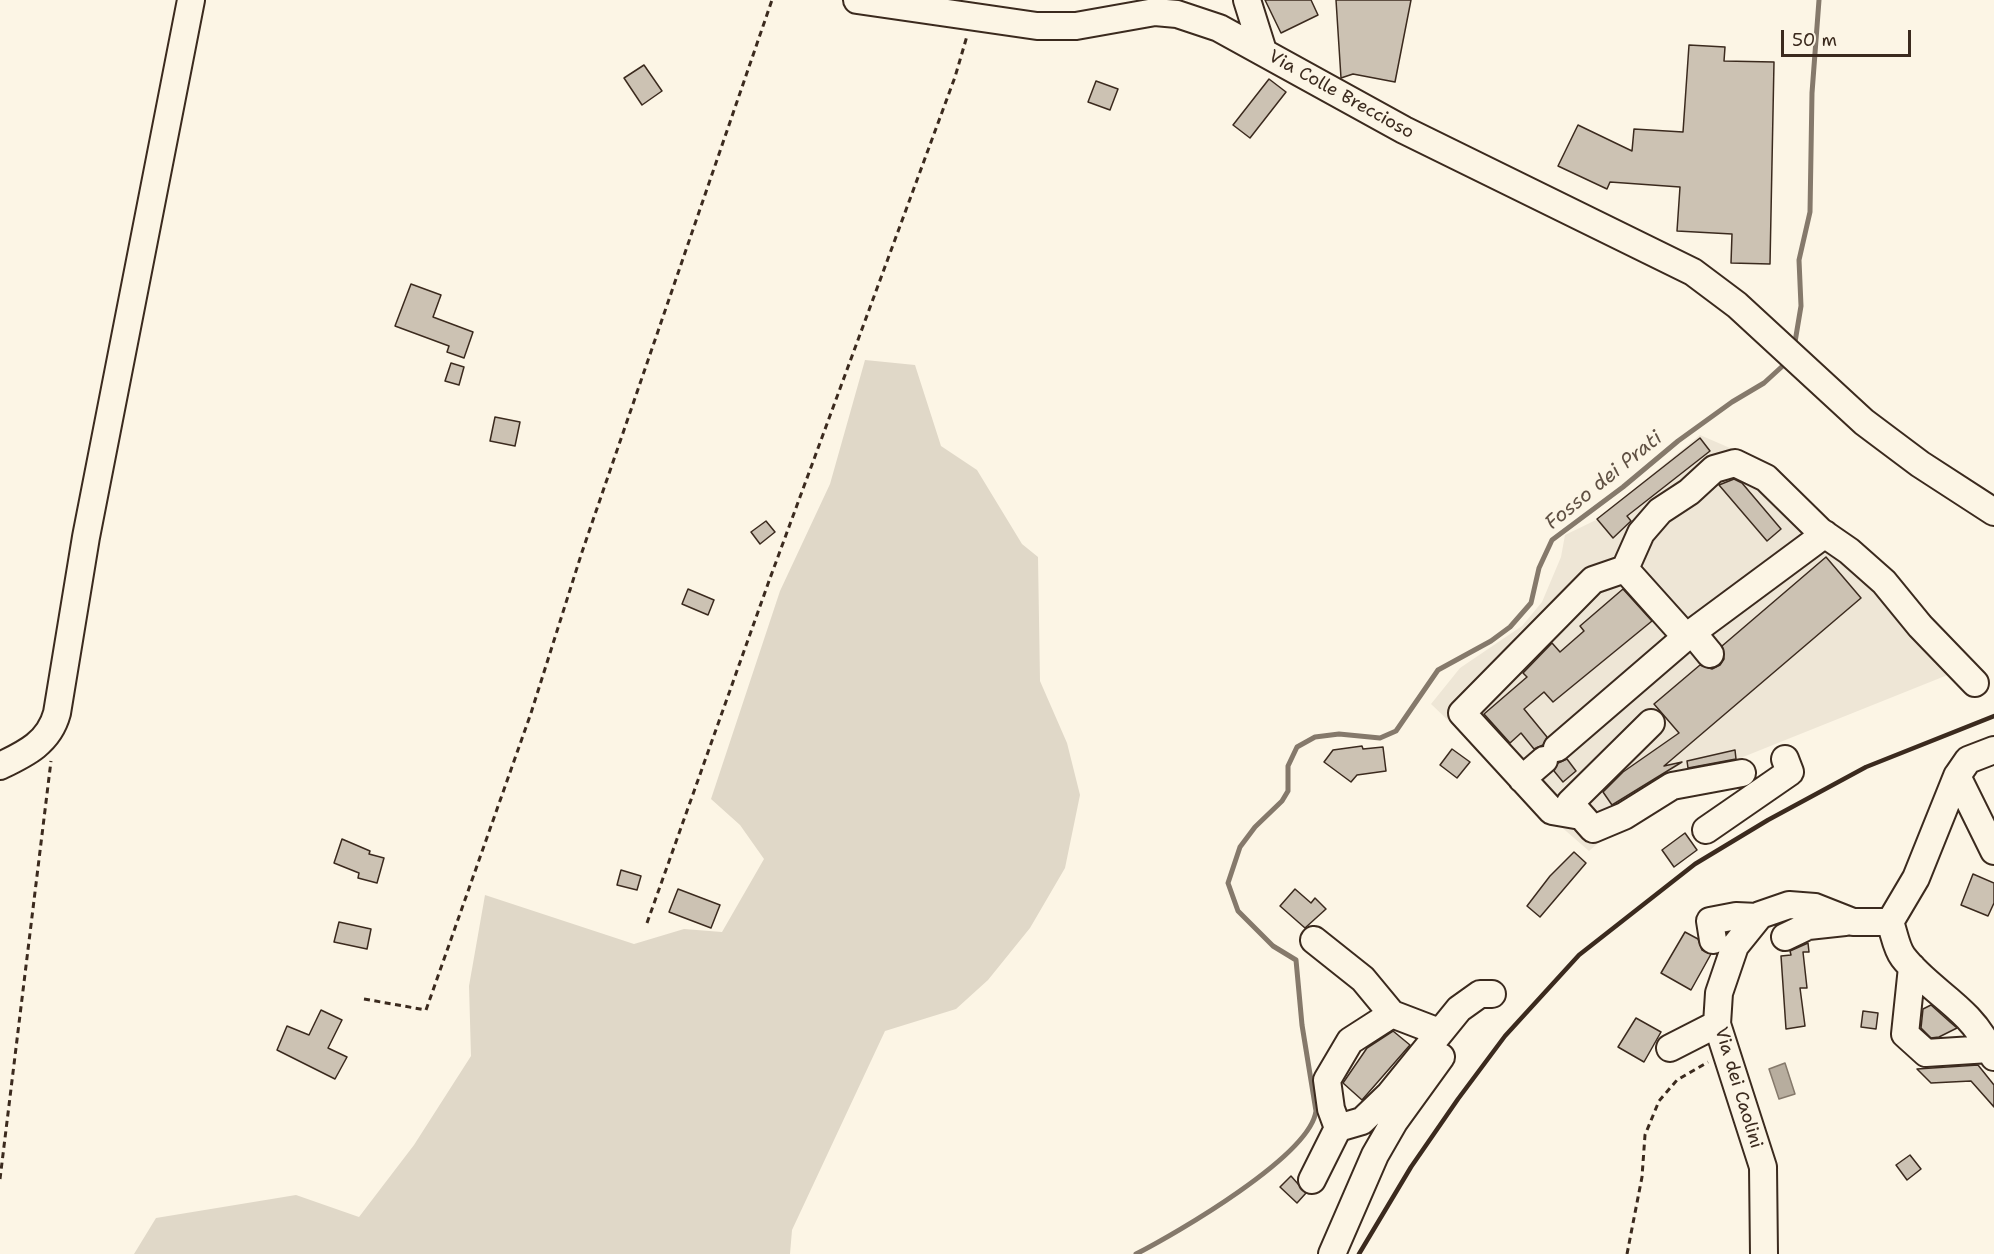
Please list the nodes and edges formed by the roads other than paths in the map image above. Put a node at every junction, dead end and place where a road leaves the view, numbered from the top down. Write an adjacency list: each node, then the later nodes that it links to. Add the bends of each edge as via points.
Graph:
1 (191, 0): 14 (street, via 86,537 57,713 41,742)
2 (857, 0): 4 (street, Via Colle Breccioso, via 1062,27 1169,13 1218,28)
3 (1247, 0): 4 (street)
4 (1263, 51): 5 (street, Via Colle Breccioso, via 1396,126 1693,272 1737,305 1878,433)
5 (1994, 512)
6 (1825, 534): 7 (street, via 1766,478 1735,463 1714,469 1660,511 1641,533); 8 (street); 10 (street, via 1884,582 1920,627)
7 (1625, 569): 8 (street); 17 (street, via 1593,580 1462,713)
8 (1689, 635): 9 (street); 17 (street)
9 (1710, 654)
10 (1975, 683)
11 (1651, 723): 18 (street, via 1570,803)
12 (1994, 750): 16 (street, via 1968,760)
13 (1785, 759): 19 (street, via 1790,772)
14 (0, 766)
15 (1742, 773): 18 (street, via 1672,786 1624,816 1593,829)
16 (1957, 776): 20 (street); 23 (street, via 1916,878)
17 (1522, 779): 18 (street, via 1551,811)
18 (1581, 816)
19 (1706, 830)
20 (1993, 860)
21 (1758, 917): 22 (street, via 1789,906 1815,907); 26 (street, via 1710,921); 30 (street, Via dei Caolini, via 1735,945 1719,993)
22 (1853, 922): 23 (street); 24 (street, via 1808,926)
23 (1890, 922): 27 (street, via 1901,955)
24 (1785, 937)
25 (1314, 940): 29 (street, via 1363,979)
26 (1713, 940)
27 (1912, 967): 33 (street, via 1960,1008 1983,1036); 33 (street, via 1905,1034 1926,1053)
28 (1492, 994): 31 (street, via 1480,994 1459,1009)
29 (1392, 1014): 31 (street); 34 (street, via 1350,1041 1327,1080)
30 (1717, 1024): 32 (street); 37 (street, Via dei Caolini, via 1763,1167)
31 (1445, 1038): 34 (street, via 1362,1120); 36 (street, via 1354,1198)
32 (1670, 1048)
33 (1991, 1053)
34 (1338, 1128): 35 (street)
35 (1311, 1180)
36 (1332, 1254)
37 (1764, 1254)

